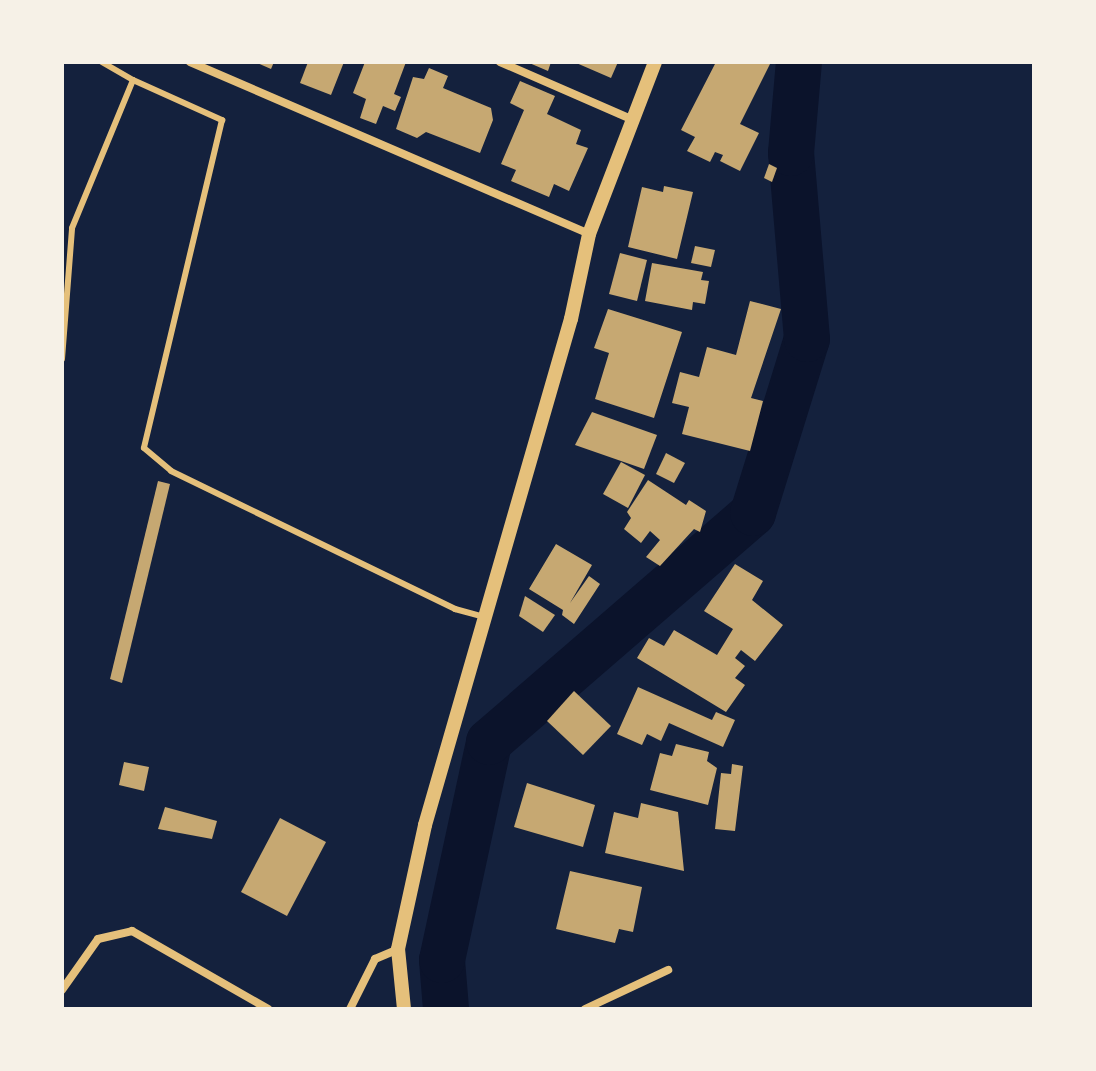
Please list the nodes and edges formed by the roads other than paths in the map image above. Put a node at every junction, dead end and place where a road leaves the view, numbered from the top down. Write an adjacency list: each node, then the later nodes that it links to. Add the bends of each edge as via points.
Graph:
1 (102, 62): 5 (lane)
2 (190, 62): 7 (street)
3 (500, 62): 6 (street)
4 (655, 62): 6 (street)
5 (133, 80): 8 (lane, via 72,228); 9 (lane, via 222,120 144,448 171,471 455,609)
6 (629, 118): 7 (street)
7 (589, 234): 9 (street, via 571,319)
8 (62, 359)
9 (485, 617): 10 (street, via 425,825)
10 (398, 949): 14 (street, via 375,959); 15 (street)
11 (668, 970): 16 (street)
12 (62, 990): 13 (street, via 98,939 132,931)
13 (268, 1009)
14 (350, 1009)
15 (404, 1009)
16 (585, 1009)

